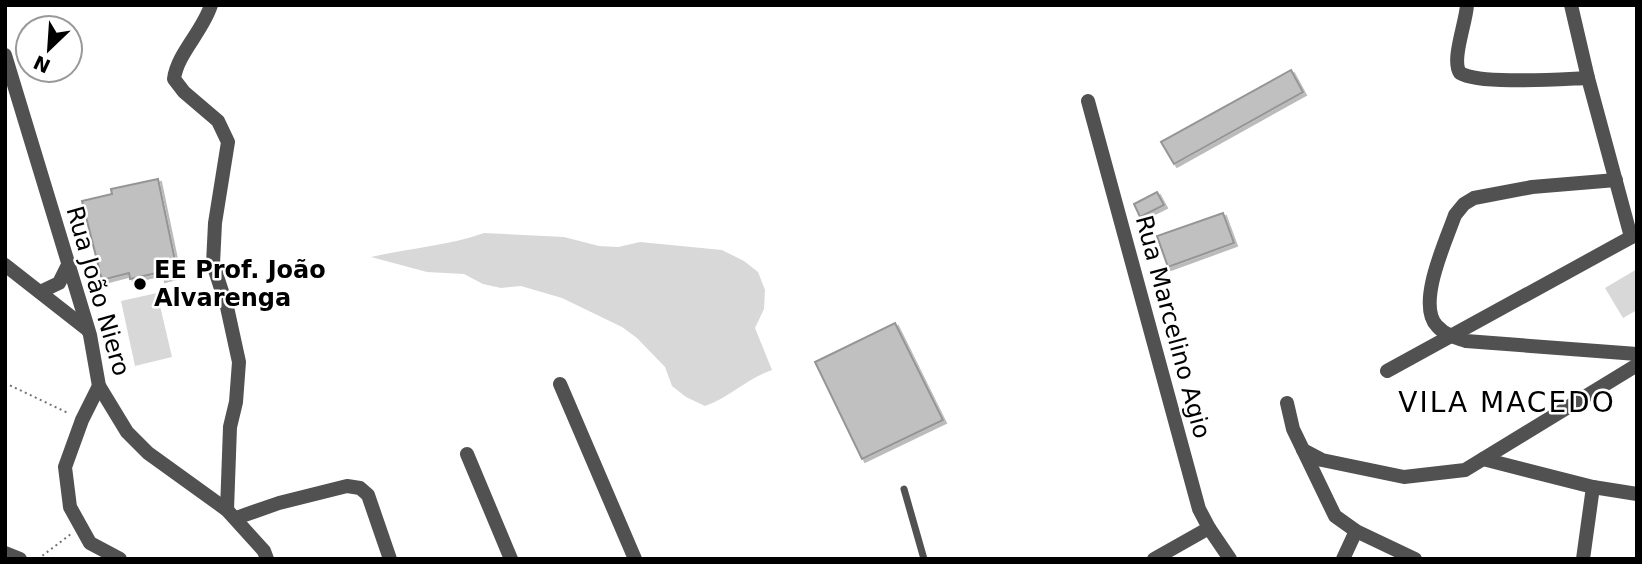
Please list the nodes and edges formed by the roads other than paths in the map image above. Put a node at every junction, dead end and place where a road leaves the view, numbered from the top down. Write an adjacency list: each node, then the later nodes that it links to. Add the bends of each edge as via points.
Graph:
1 (211, 5): 26 (street, via 175,69 174,79 218,121 228,142 213,264 239,362 230,427)
2 (1467, 5): 5 (street, via 1456,61 1467,77)
3 (1571, 5): 5 (street)
4 (6, 61): 10 (street, Rua João Niero)
5 (1588, 78): 7 (street)
6 (1088, 101): 27 (street, Rua Marcelino Agio, via 1199,509)
7 (1616, 180): 8 (street); 13 (street, via 1532,187 1464,204 1455,215 1429,294 1429,313 1436,326)
8 (1634, 235): 13 (street)
9 (5, 265): 11 (street)
10 (68, 265): 11 (street, via 59,284); 12 (street, Rua João Niero)
11 (40, 292): 12 (street)
12 (88, 330): 18 (street, Rua João Niero)
13 (1450, 336): 14 (street); 16 (street)
14 (1637, 354)
15 (1637, 365): 22 (street)
16 (1387, 371)
17 (560, 384): 35 (street)
18 (99, 386): 26 (street, Rua João Niero, via 128,432 148,453); 31 (street, via 65,467 70,507 81,528 90,543)
19 (1287, 403): 20 (street)
20 (1303, 450): 22 (street, via 1322,460 1404,477 1465,470); 28 (street, via 1335,516)
21 (467, 454): 34 (street)
22 (1483, 459): 23 (street)
23 (1592, 487): 25 (street); 41 (street)
24 (904, 489): 36 (lane)
25 (1637, 494)
26 (232, 514): 32 (street, Rua João Niero); 33 (street, via 347,486 360,488 368,495)
27 (1209, 528): 37 (street); 38 (street, Rua Marcelino Agio)
28 (1356, 531): 39 (street); 40 (street)
29 (5, 553): 30 (street)
30 (20, 559)
31 (120, 559)
32 (267, 559)
33 (390, 559)
34 (511, 559)
35 (635, 559)
36 (924, 559)
37 (1154, 559)
38 (1230, 559)
39 (1343, 559)
40 (1415, 559)
41 (1583, 559)

